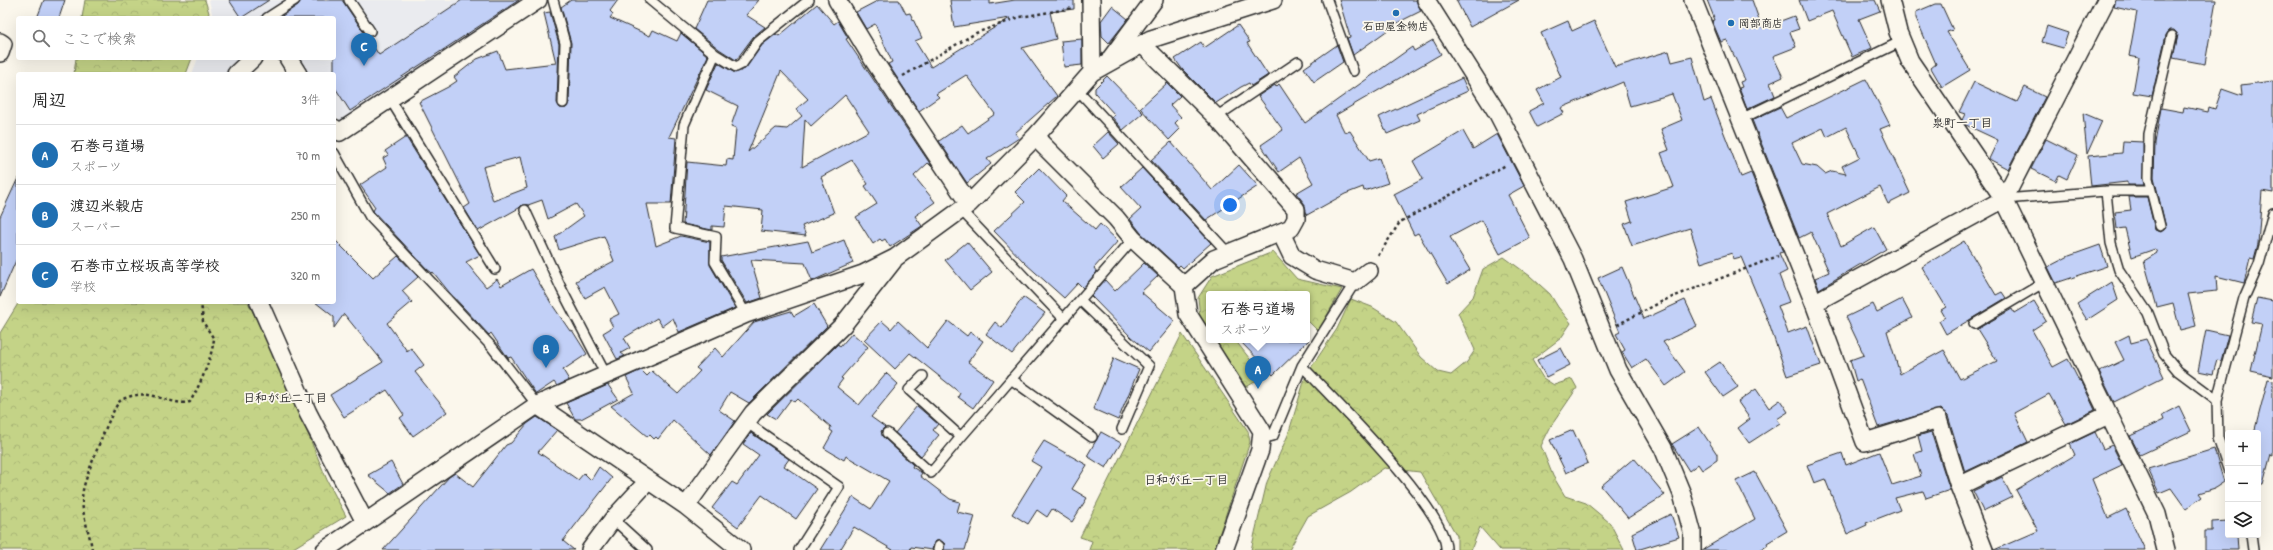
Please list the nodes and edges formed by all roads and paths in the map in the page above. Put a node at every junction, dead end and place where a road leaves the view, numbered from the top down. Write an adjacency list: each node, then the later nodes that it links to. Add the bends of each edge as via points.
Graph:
1 (295, 0): 16 (lane)
2 (349, 0): 17 (lane)
3 (538, 0): 34 (street)
4 (553, 0): 35 (lane, via 566,43)
5 (650, 0): 23 (lane)
6 (809, 0): 23 (lane, via 758,41 742,64 736,67)
7 (837, 0): 32 (street)
8 (1154, 0): 27 (street)
9 (1273, 0): 21 (street)
10 (1327, 0): 28 (lane)
11 (1426, 0): 41 (street, via 1498,114)
12 (1693, 0): 37 (street)
13 (1890, 0): 19 (street)
14 (2106, 0): 44 (street)
15 (1091, 3): 31 (street); 32 (path, via 1020,17 976,32)
16 (270, 16)
17 (370, 31)
18 (2172, 36): 43 (lane, via 2149,134 2148,178)
19 (1902, 40): 37 (lane); 44 (street, via 1910,61)
20 (0, 42): 22 (street, via 4,44)
21 (1142, 44): 27 (street); 36 (street)
22 (0, 53)
23 (715, 54): 64 (lane, via 684,125 675,228 716,237 715,262)
24 (251, 60): 29 (street)
25 (289, 60): 30 (street)
26 (1298, 62): 36 (lane)
27 (1107, 63): 31 (street)
28 (1353, 71)
29 (238, 72)
30 (297, 72)
31 (1092, 72): 33 (street)
32 (889, 84): 45 (street)
33 (1077, 89): 39 (street); 53 (lane)
34 (390, 99): 38 (street, via 340,132); 55 (lane)
35 (563, 103)
36 (1216, 117): 49 (street, via 1296,209 1296,220 1291,228)
37 (1741, 119): 52 (street)
38 (336, 131)
39 (1035, 137): 45 (street); 50 (street, via 1116,218)
40 (336, 157): 75 (lane, via 370,217 492,347)
41 (1520, 157): 56 (path, via 1400,222); 67 (street, via 1573,259)
42 (2106, 191): 43 (lane); 44 (lane); 74 (lane, via 2111,243 2119,270 2148,313 2164,354 2178,371)
43 (2151, 191): 48 (lane)
44 (2004, 199): 58 (street); 61 (street)
45 (965, 207): 54 (street); 65 (lane)
46 (525, 210): 71 (lane, via 562,290)
47 (2273, 213): 51 (lane)
48 (2160, 226)
49 (1281, 233): 53 (street); 57 (street, via 1292,256 1314,270)
50 (1133, 239): 59 (street); 60 (lane)
51 (2268, 247): 74 (lane, via 2244,298)
52 (1793, 250): 61 (street); 67 (path, via 1665,300)
53 (1228, 253): 59 (street, via 1214,259)
54 (895, 258): 64 (street, via 863,274); 77 (street, via 843,325)
55 (495, 269)
56 (1369, 271): 57 (street)
57 (1355, 282): 70 (lane)
58 (2043, 283): 66 (lane); 76 (street)
59 (1184, 286): 68 (street, via 1188,314)
60 (1080, 300): 65 (lane); 78 (lane, via 1149,366)
61 (1814, 303): 85 (street, via 1864,442 1938,420)
62 (201, 304): 90 (path, via 203,322 214,339 213,349 190,402 182,404 156,395 137,395 120,401 109,417 83,490 83,508)
63 (260, 304): 88 (street, via 308,413)
64 (746, 314): 71 (street)
65 (1064, 319): 73 (lane)
66 (1974, 324)
67 (1603, 332): 98 (street, via 1618,370 1663,448 1682,494 1692,531)
68 (1206, 342)
69 (1206, 343): 82 (street, via 1262,431)
70 (1302, 366): 82 (lane, via 1274,436); 97 (lane, via 1377,445 1420,495 1446,541)
71 (606, 375): 75 (street)
72 (923, 376): 80 (lane, via 909,390)
73 (1011, 379): 80 (lane); 81 (lane)
74 (2217, 400): 83 (lane, via 2218,438)
75 (537, 405): 84 (street); 88 (street)
76 (2108, 415): 85 (street); 100 (street, via 2157,514)
77 (746, 422): 86 (street); 95 (lane, via 839,487)
78 (1122, 429)
79 (886, 433): 80 (lane, via 931,473)
80 (961, 436)
81 (1092, 437)
82 (1261, 439): 96 (street, via 1260,450)
83 (2227, 466)
84 (648, 481): 86 (street); 87 (street)
85 (1959, 486): 99 (street)
86 (686, 506): 94 (street)
87 (613, 519): 92 (street); 93 (lane)
88 (364, 522): 91 (street)
89 (2251, 538): 101 (lane)
90 (92, 550)
91 (325, 550)
92 (590, 550)
93 (647, 550)
94 (739, 550)
95 (798, 550)
96 (1224, 550)
97 (1446, 550)
98 (1692, 550)
99 (1984, 550)
100 (2166, 550)
101 (2253, 550)

